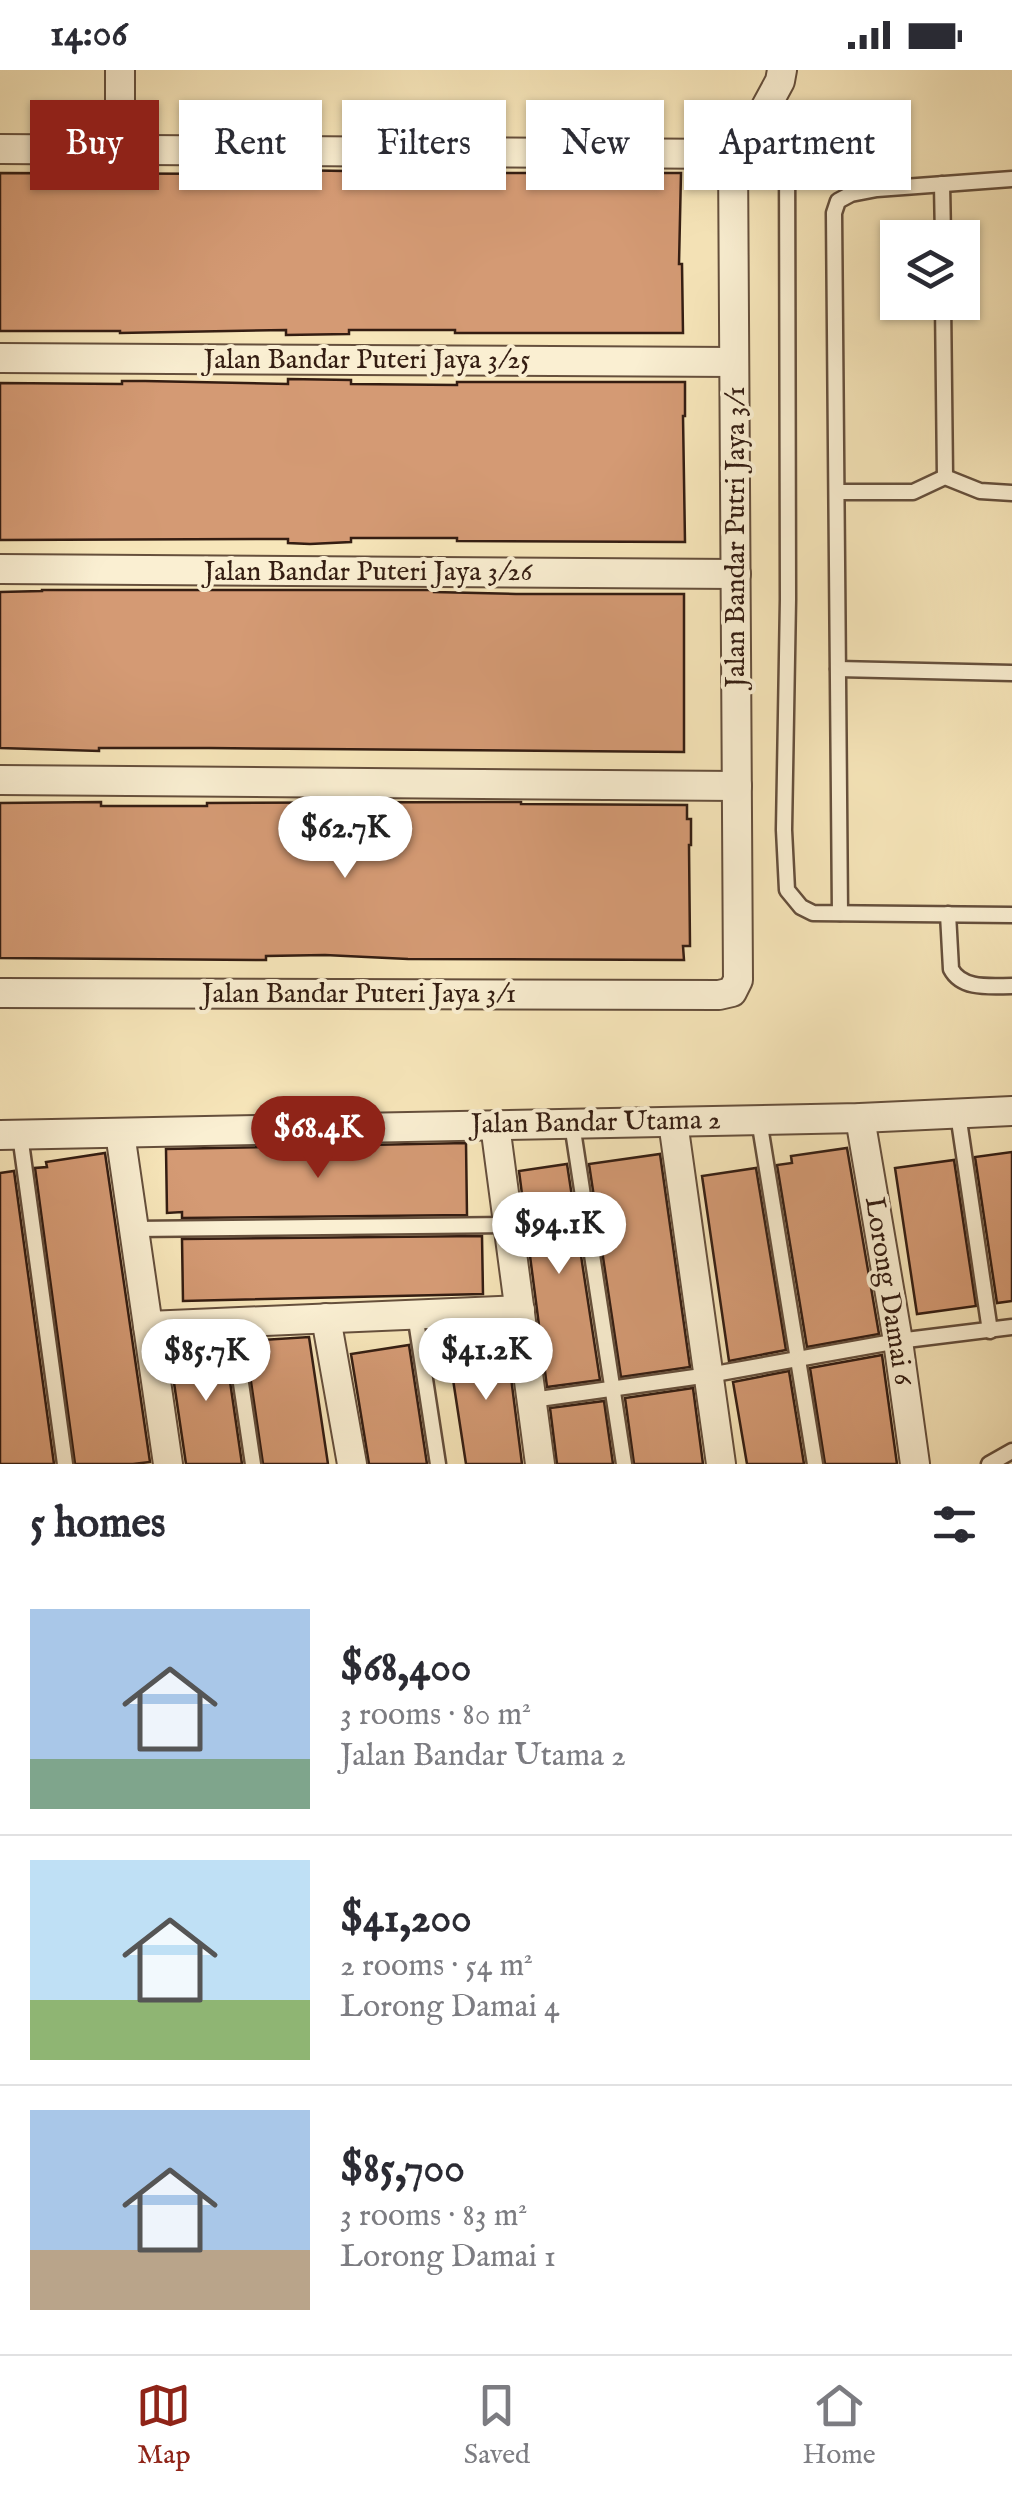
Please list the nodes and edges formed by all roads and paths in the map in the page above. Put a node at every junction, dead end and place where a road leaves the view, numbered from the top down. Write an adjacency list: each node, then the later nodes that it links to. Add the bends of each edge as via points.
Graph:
1 (120, 70): 3 (street)
2 (776, 86): 24 (lane, via 787,137 787,890 801,907)
3 (120, 100)
4 (0, 149): 5 (street)
5 (30, 149)
6 (159, 150): 7 (street)
7 (684, 154)
8 (1012, 180): 9 (lane)
9 (942, 184): 11 (lane); 16 (lane, via 876,189 838,201)
10 (733, 190): 14 (street, Jalan Bandar Putri Jaya 3/1)
11 (943, 220)
12 (943, 320): 15 (lane)
13 (0, 358): 14 (street, Jalan Bandar Puteri Jaya 3/25)
14 (734, 362): 19 (street, Jalan Bandar Putri Jaya 3/1)
15 (945, 477): 16 (lane, via 914,492); 17 (lane, via 980,491)
16 (837, 492): 20 (lane)
17 (1012, 493)
18 (0, 570): 19 (street, Jalan Bandar Puteri Jaya 3/26)
19 (736, 574): 23 (street, Jalan Bandar Putri Jaya 3/1)
20 (838, 669): 21 (lane); 24 (lane)
21 (1012, 673)
22 (0, 780): 23 (street)
23 (737, 786): 29 (street, Jalan Bandar Putri Jaya 3/1, via 738,980 732,992)
24 (840, 913): 25 (lane)
25 (948, 914): 26 (lane); 27 (lane, via 954,975 977,986)
26 (1012, 915)
27 (1012, 986)
28 (0, 993): 29 (street, Jalan Bandar Puteri Jaya 3/1)
29 (718, 996)
30 (1012, 1111): 31 (street, Jalan Bandar Utama 2)
31 (958, 1114): 32 (street, Jalan Bandar Utama 2); 47 (lane)
32 (860, 1118): 33 (street, Jalan Bandar Utama 2); 48 (street, Lorong Damai 6)
33 (758, 1120): 34 (street, Jalan Bandar Utama 2); 49 (lane)
34 (673, 1122): 35 (street, Jalan Bandar Utama 2); 50 (street)
35 (572, 1124): 36 (street, Jalan Bandar Utama 2); 51 (lane)
36 (495, 1125): 37 (street, Jalan Bandar Utama 2); 39 (street)
37 (120, 1133): 38 (street, Jalan Bandar Utama 2); 40 (street)
38 (10, 1135): 54 (lane)
39 (510, 1225): 40 (lane); 41 (street)
40 (134, 1229): 45 (street)
41 (520, 1310): 42 (street); 52 (street)
42 (415, 1314): 43 (street); 58 (lane)
43 (326, 1318): 44 (street); 57 (street)
44 (232, 1322): 45 (street); 56 (lane)
45 (148, 1326): 55 (street)
46 (1012, 1326): 47 (lane)
47 (990, 1330): 48 (lane)
48 (898, 1341): 49 (lane); 63 (street, Lorong Damai 6)
49 (798, 1359): 50 (lane); 62 (lane)
50 (709, 1375): 51 (lane); 61 (street)
51 (612, 1389): 52 (lane); 60 (lane)
52 (532, 1400): 59 (street)
53 (1012, 1451): 64 (lane)
54 (65, 1464)
55 (168, 1464)
56 (253, 1464)
57 (352, 1464)
58 (438, 1464)
59 (540, 1464)
60 (624, 1464)
61 (721, 1464)
62 (815, 1464)
63 (915, 1464)
64 (989, 1464)

